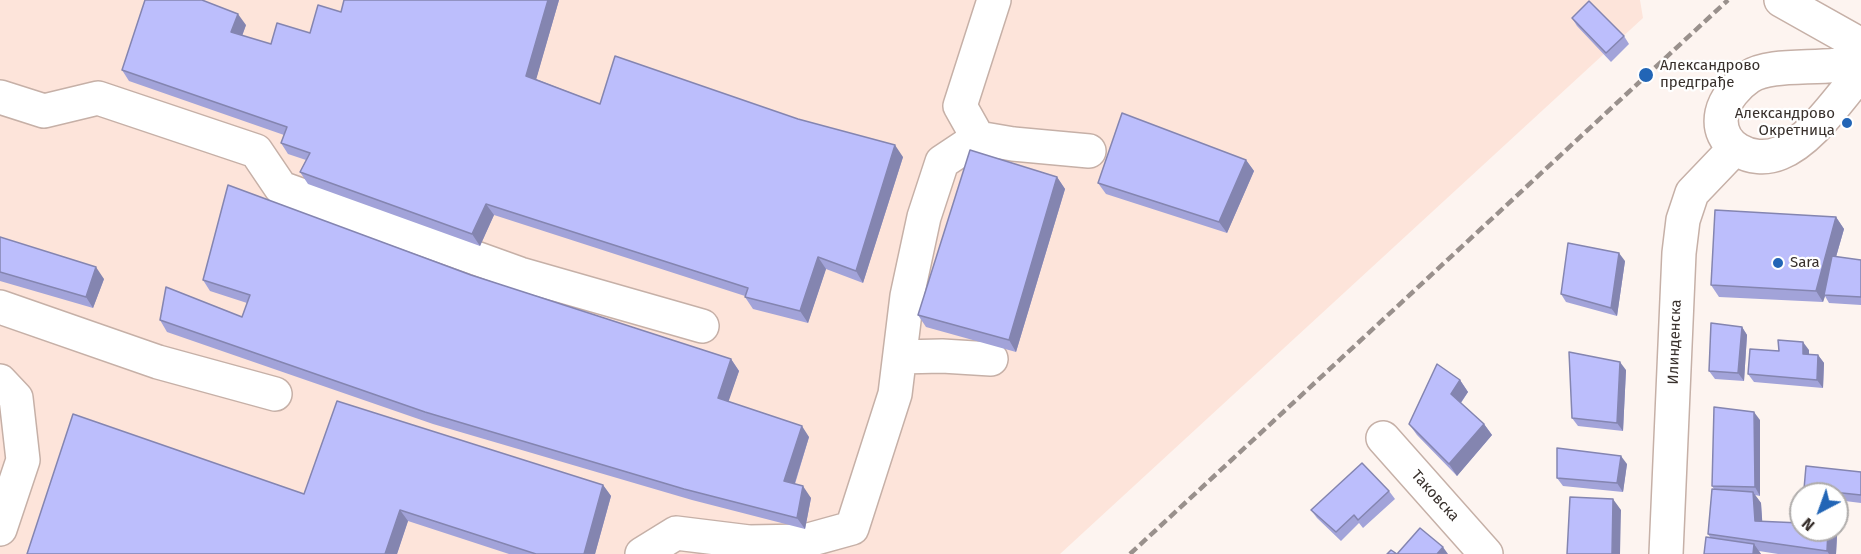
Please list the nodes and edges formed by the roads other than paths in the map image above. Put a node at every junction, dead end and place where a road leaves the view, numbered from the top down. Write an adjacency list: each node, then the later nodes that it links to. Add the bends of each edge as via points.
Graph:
1 (994, 0): 7 (street, via 960,106)
2 (1781, 0): 3 (street)
3 (1861, 45)
4 (1861, 60): 8 (street, via 1846,66 1764,70 1750,76 1737,87 1722,113 1722,126)
5 (1861, 73): 8 (street, via 1810,132 1782,153 1760,158 1746,156)
6 (0, 97): 11 (street, via 44,111 98,98 256,151 281,188 520,274)
7 (978, 138): 9 (street); 12 (street, via 942,162 924,217 907,296)
8 (1735, 148): 20 (street, Илинденска, via 1692,194 1683,220)
9 (1089, 151)
10 (0, 306): 15 (street, via 158,362)
11 (702, 326)
12 (900, 357): 13 (street); 18 (street, via 895,394 852,528 805,541 749,542 676,533)
13 (991, 359)
14 (0, 381): 17 (street, via 16,398 23,460)
15 (275, 394)
16 (1383, 438): 19 (street, Таковска)
17 (0, 529)
18 (642, 554)
19 (1486, 554)
20 (1666, 554)

